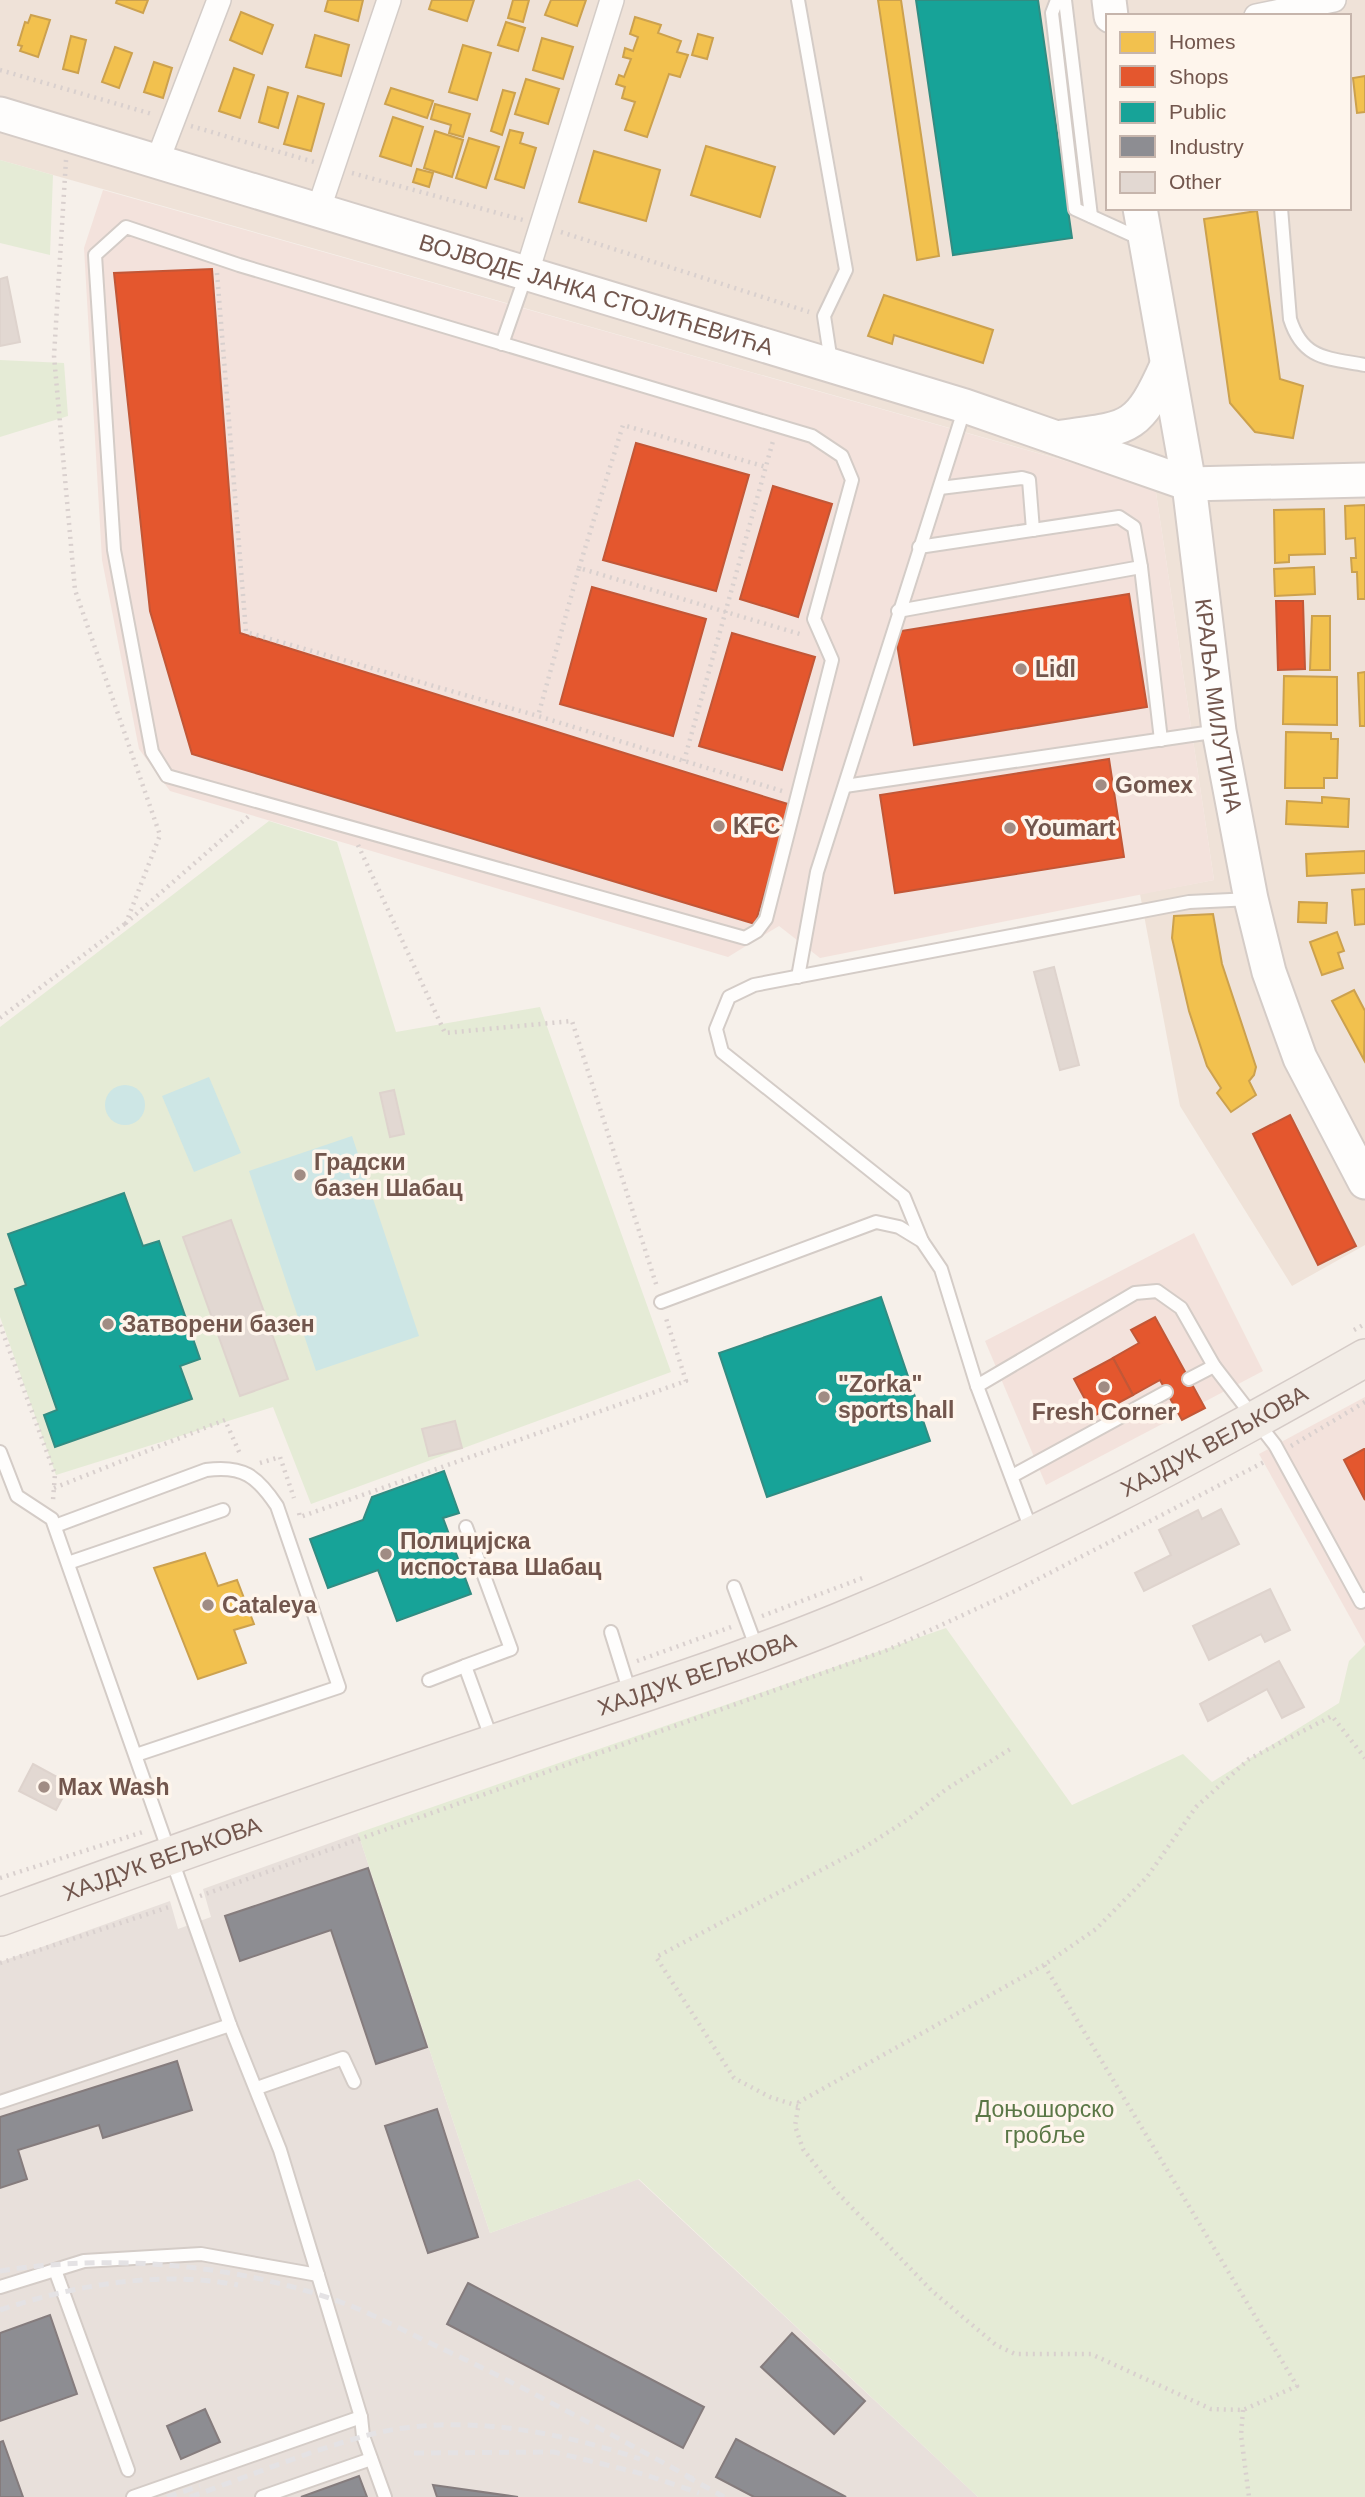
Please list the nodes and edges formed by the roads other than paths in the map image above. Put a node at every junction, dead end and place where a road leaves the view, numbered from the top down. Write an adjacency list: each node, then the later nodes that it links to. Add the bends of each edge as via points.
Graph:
1 (219, 0): 11 (street)
2 (389, 0): 14 (street)
3 (612, 0): 17 (street)
4 (798, 0): 21 (lane, via 846,270 824,316)
5 (1057, 0): 15 (lane, via 1052,13 1075,209)
6 (1065, 0): 15 (lane)
7 (1334, 0): 8 (street)
8 (1294, 11): 9 (street)
9 (1271, 14)
10 (0, 114): 11 (street, ВОЈВОДЕ ЈАНКА СТОЈИЋЕВИЋА)
11 (157, 162): 14 (street, ВОЈВОДЕ ЈАНКА СТОЈИЋЕВИЋА)
12 (1140, 210): 16 (street, КРАЉА МИЛУТИНА)
13 (1281, 210): 20 (lane, via 1295,334 1317,355)
14 (318, 211): 17 (street, ВОЈВОДЕ ЈАНКА СТОЈИЋЕВИЋА)
15 (1091, 216): 16 (lane)
16 (1145, 241): 19 (street, КРАЉА МИЛУТИНА)
17 (527, 272): 18 (lane); 21 (street, ВОЈВОДЕ ЈАНКА СТОЈИЋЕВИЋА)
18 (502, 344): 18 (lane, via 812,436 842,456 852,480 814,619 832,660 766,919 746,938 167,776 152,752 114,550 95,255 126,227)
19 (1167, 365): 23 (street, via 1152,399 1134,421 1117,429); 25 (street, КРАЉА МИЛУТИНА)
20 (1365, 365)
21 (832, 366): 22 (street, ВОЈВОДЕ ЈАНКА СТОЈИЋЕВИЋА)
22 (965, 406): 23 (street, ВОЈВОДЕ ЈАНКА СТОЈИЋЕВИЋА); 26 (lane)
23 (1057, 438): 25 (street, ВОЈВОДЕ ЈАНКА СТОЈИЋЕВИЋА)
24 (1365, 480): 25 (street)
25 (1189, 484): 31 (street, КРАЉА МИЛУТИНА)
26 (940, 488): 27 (lane, via 1028,480); 28 (lane)
27 (1034, 530): 28 (lane); 29 (lane, via 1119,517 1133,527)
28 (919, 547): 30 (lane)
29 (1141, 566): 30 (lane); 32 (lane)
30 (898, 611): 33 (lane)
31 (1219, 731): 32 (lane); 34 (street, КРАЉА МИЛУТИНА)
32 (1161, 740): 33 (lane)
33 (845, 786): 35 (lane, via 817,872)
34 (1251, 899): 35 (lane, via 1189,901); 36 (street, КРАЉА МИЛУТИНА, via 1269,972 1300,1058)
35 (798, 977): 37 (lane, via 754,985 729,998 716,1029 722,1052 904,1197)
36 (1365, 1182)
37 (922, 1241): 38 (lane, via 899,1227 876,1222); 42 (lane, via 941,1269)
38 (661, 1302)
39 (1356, 1350): 44 (main road, ХАЈДУК ВЕЉКОВА)
40 (1214, 1366): 41 (lane); 42 (lane, via 1181,1308 1166,1296 1147,1290); 44 (lane)
41 (1189, 1379)
42 (976, 1387): 46 (lane)
43 (1166, 1392): 46 (lane)
44 (1258, 1419): 50 (main road, ХАЈДУК ВЕЉКОВА); 53 (lane, via 1362,1602)
45 (0, 1452): 48 (lane, via 17,1496)
46 (1012, 1476): 50 (lane)
47 (223, 1510): 51 (lane)
48 (54, 1522): 51 (lane); 60 (lane, via 206,1470 230,1467 254,1477 277,1506 339,1687)
49 (466, 1527): 56 (lane, via 511,1648)
50 (1033, 1535): 55 (main road, ХАЈДУК ВЕЉКОВА, via 873,1608)
51 (68, 1563): 60 (lane)
52 (734, 1587): 55 (lane)
53 (1365, 1599)
54 (611, 1632): 58 (lane)
55 (752, 1637): 58 (main road, ХАЈДУК ВЕЉКОВА)
56 (465, 1666): 57 (lane); 59 (lane)
57 (429, 1680)
58 (626, 1682): 59 (main road, ХАЈДУК ВЕЉКОВА)
59 (493, 1743): 61 (main road, ХАЈДУК ВЕЉКОВА)
60 (136, 1755): 61 (lane)
61 (167, 1841): 62 (main road, ХАЈДУК ВЕЉКОВА); 63 (lane)
62 (0, 1917)
63 (230, 2025): 65 (lane); 66 (lane)
64 (354, 2082): 65 (lane, via 343,2058)
65 (257, 2088): 68 (lane, via 281,2150)
66 (0, 2102)
67 (55, 2270): 68 (lane, via 84,2261 201,2254); 69 (lane); 72 (lane)
68 (318, 2275): 70 (lane)
69 (0, 2287)
70 (361, 2417): 71 (lane); 73 (lane)
71 (371, 2459): 74 (lane); 75 (lane)
72 (128, 2470)
73 (133, 2497)
74 (262, 2497)
75 (385, 2497)

